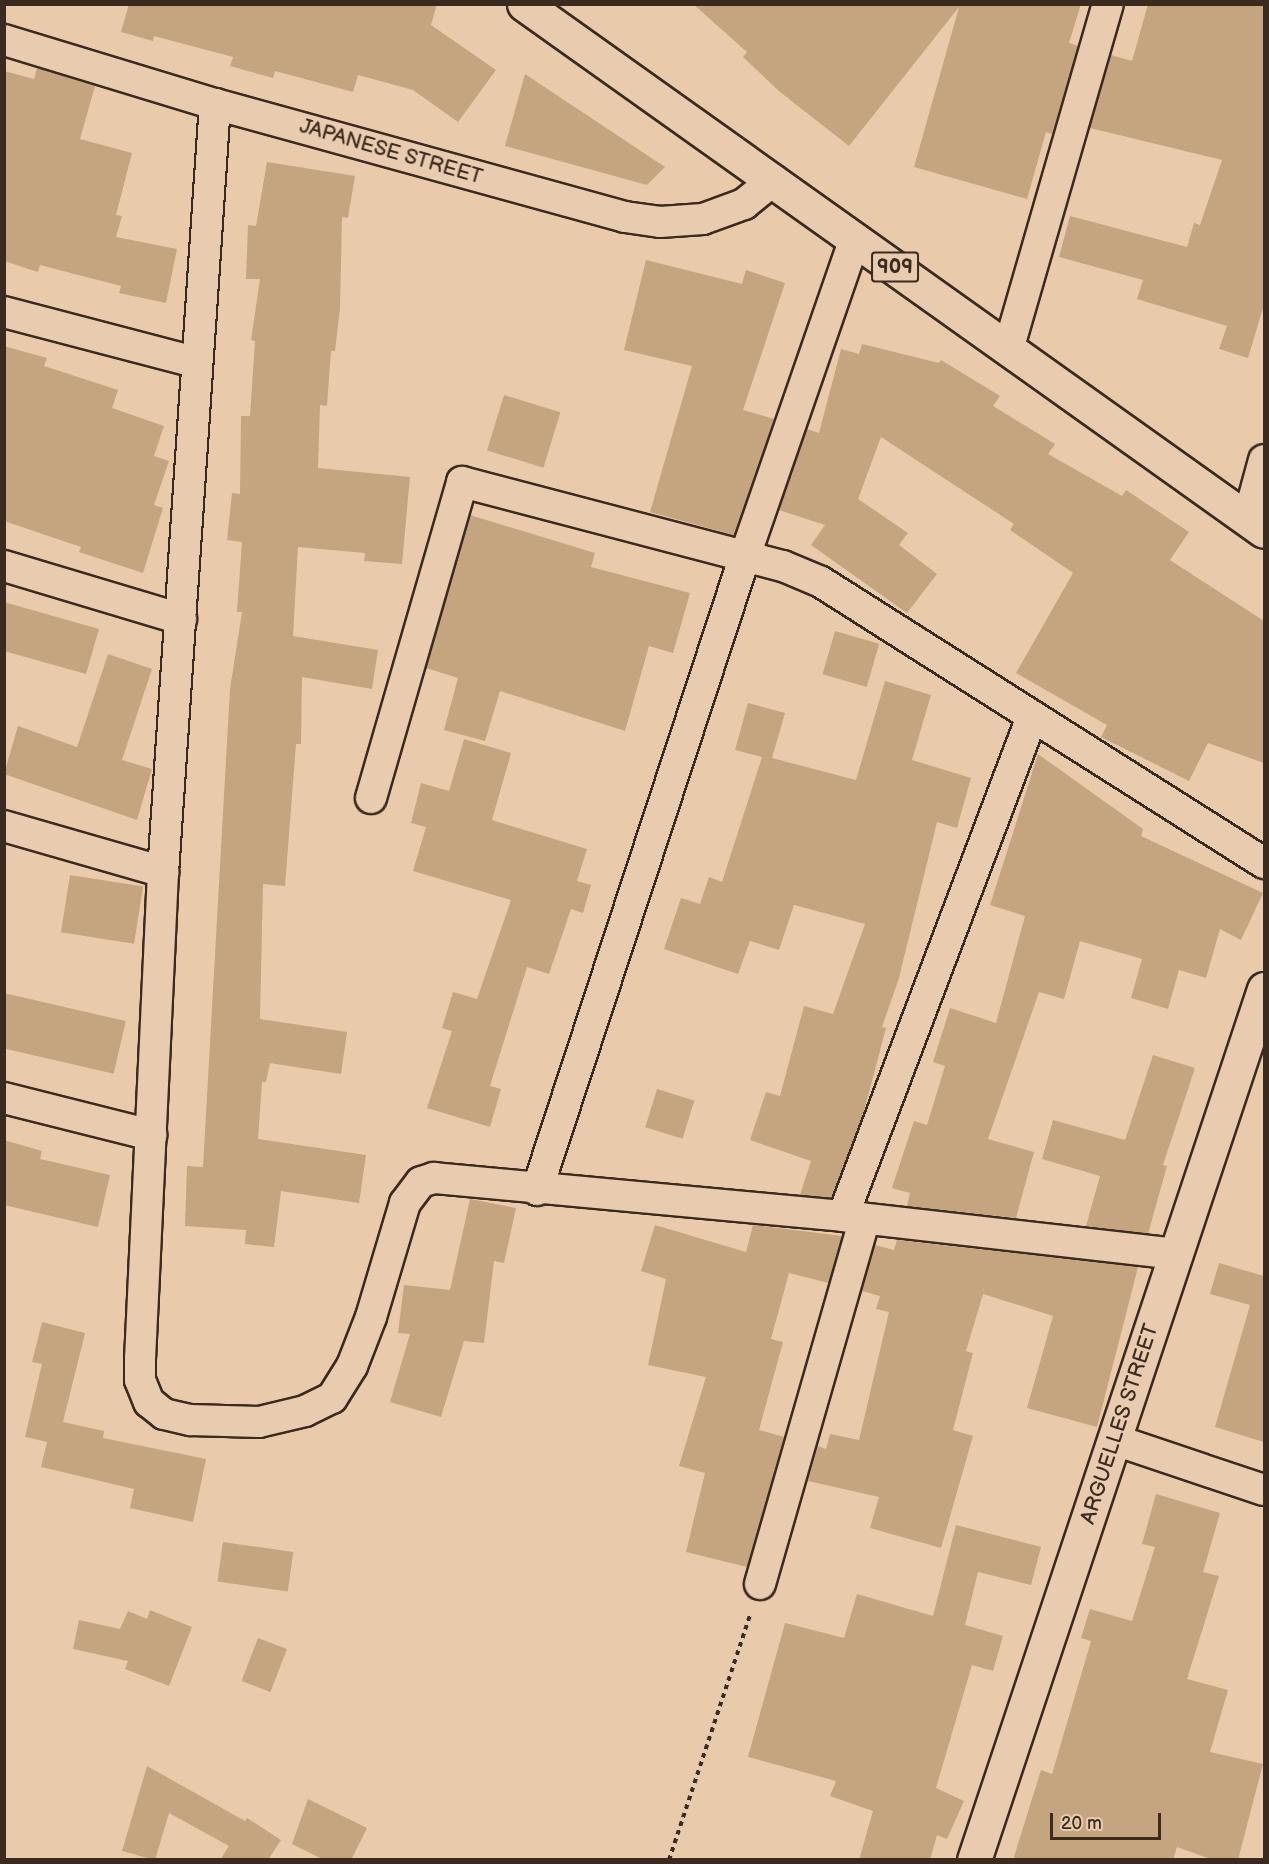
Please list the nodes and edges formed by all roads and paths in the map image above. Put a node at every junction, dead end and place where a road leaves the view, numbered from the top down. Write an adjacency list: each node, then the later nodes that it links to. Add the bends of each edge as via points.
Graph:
1 (524, 4): 5 (street, 909)
2 (1108, 4): 8 (street)
3 (4, 40): 4 (street, JAPANESE STREET)
4 (215, 104): 5 (street, JAPANESE STREET, via 625,217 660,222 703,219 744,204); 9 (street)
5 (774, 180): 6 (street, 909)
6 (855, 238): 8 (street, 909); 12 (street)
7 (4, 312): 9 (street)
8 (1008, 350): 11 (street, 909)
9 (195, 362): 14 (street)
10 (1264, 460): 11 (street)
11 (1256, 525)
12 (745, 556): 15 (street, via 821,582); 16 (street, via 462,482); 23 (street)
13 (4, 566): 14 (street)
14 (181, 619): 19 (street)
15 (1032, 717): 18 (street); 24 (street)
16 (371, 798)
17 (4, 825): 19 (street)
18 (1264, 863)
19 (163, 872): 22 (street)
20 (1264, 989): 25 (street, ARGUELLES STREET)
21 (4, 1098): 22 (street)
22 (151, 1135): 23 (street, via 140,1380 149,1402 156,1408 164,1414 191,1419 259,1422 305,1411 332,1398 352,1366 371,1317 402,1211 411,1191 421,1182 434,1178)
23 (537, 1190): 24 (street)
24 (854, 1218): 25 (street); 28 (street)
25 (1175, 1254): 26 (street, ARGUELLES STREET)
26 (1116, 1440): 27 (street); 30 (street, ARGUELLES STREET)
27 (1264, 1490)
28 (760, 1584): 29 (path)
29 (669, 1860)
30 (974, 1860)

